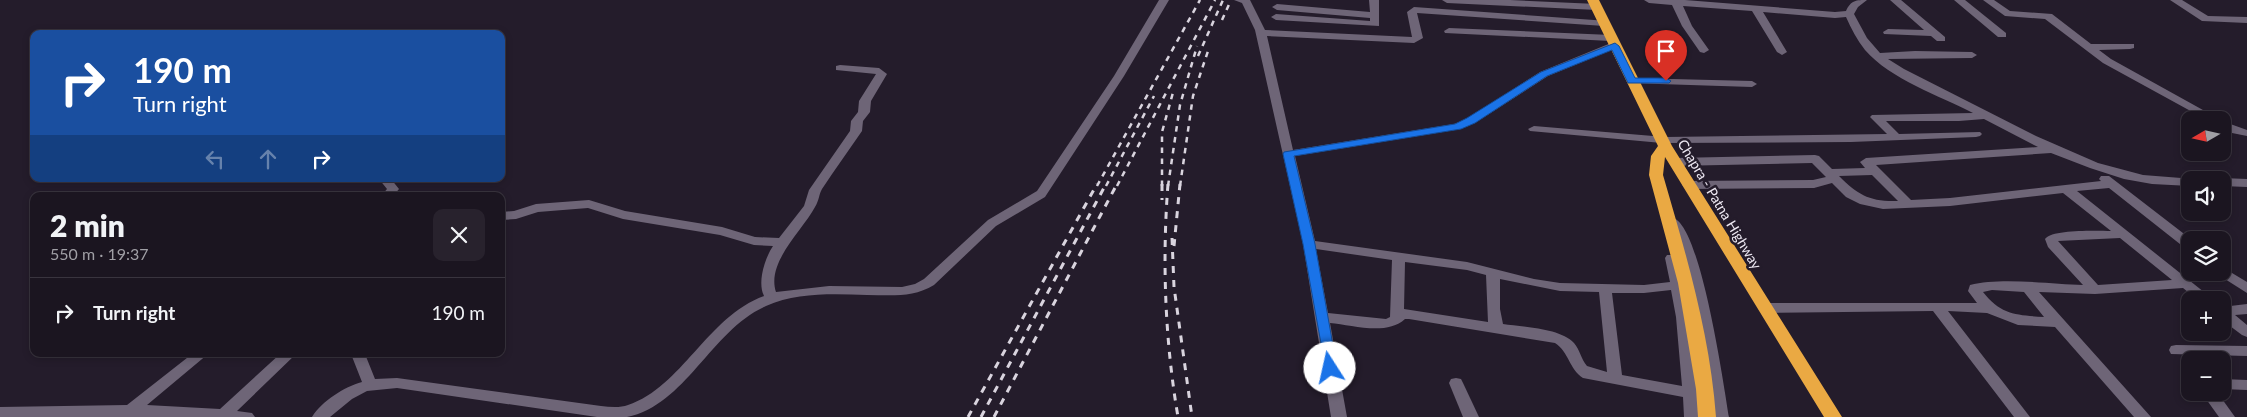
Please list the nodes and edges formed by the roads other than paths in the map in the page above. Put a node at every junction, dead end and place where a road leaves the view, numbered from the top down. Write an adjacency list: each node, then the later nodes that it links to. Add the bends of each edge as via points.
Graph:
1 (1164, 0): 73 (street, via 1089,124 1041,194 992,223 929,282 919,288 902,291 828,292)
2 (1239, 0): 21 (street, via 1246,1)
3 (1374, 0): 16 (street)
4 (1447, 0): 12 (street)
5 (1649, 0): 11 (street)
6 (1862, 0): 15 (street)
7 (1895, 0): 20 (street, via 1937,36)
8 (1959, 0): 22 (street)
9 (1988, 0): 26 (street, via 2010,14 2046,15)
10 (2175, 0): 17 (street, via 2206,19)
11 (1676, 2): 13 (street); 27 (street, via 1687,26)
12 (1595, 4): 18 (highway, Chapra - Patna Highway)
13 (1756, 9): 15 (street, via 1835,15); 28 (street)
14 (1277, 12): 16 (street)
15 (1849, 13): 30 (street, via 1861,39)
16 (1375, 19): 23 (street)
17 (2247, 20)
18 (1604, 23): 23 (street, via 1415,10 1412,12 1417,39); 24 (highway, Chapra - Patna Highway)
19 (1449, 31): 24 (street)
20 (1888, 32)
21 (1261, 33): 23 (street); 43 (street)
22 (2002, 35)
23 (1376, 38)
24 (1613, 42): 32 (highway, Chapra - Patna Highway); 43 (street, via 1544,74 1457,127)
25 (2130, 46): 26 (street)
26 (2087, 47): 34 (street, via 2116,67)
27 (1704, 50)
28 (1782, 52)
29 (1972, 55): 30 (street)
30 (1878, 56): 35 (street)
31 (840, 68): 61 (street, via 879,71 882,74 864,101 864,112 856,131 815,190 810,206)
32 (1632, 80): 33 (street); 41 (highway, Chapra - Patna Highway)
33 (1752, 84)
34 (2199, 111)
35 (1986, 115): 40 (street, via 1876,117); 42 (street)
36 (2231, 128): 38 (street)
37 (1534, 129): 41 (street)
38 (2247, 133)
39 (1976, 134): 40 (street)
40 (1896, 137): 41 (street)
41 (1663, 142): 44 (highway, Chapra - Patna Highway); 57 (highway, via 1656,175)
42 (2055, 149): 45 (street); 46 (street, via 1866,162)
43 (1288, 154): 62 (street)
44 (1675, 162): 47 (street, via 1813,158); 53 (highway, Chapra - Patna Highway)
45 (2086, 162): 48 (street, via 2138,178); 52 (street)
46 (1874, 171): 47 (street); 56 (street)
47 (1832, 175): 53 (street, via 1814,184); 56 (street, via 1850,194 1864,201)
48 (2181, 181)
49 (387, 182): 55 (street, via 393,189)
50 (2231, 182): 51 (street)
51 (2247, 182)
52 (2111, 184): 54 (street); 60 (street)
53 (1688, 185): 75 (highway, Chapra - Patna Highway)
54 (2066, 189): 56 (street); 59 (street)
55 (390, 192)
56 (1909, 205)
57 (1664, 206): 67 (street); 107 (highway, via 1695,330); 108 (street, via 1682,238 1695,282 1708,336)
58 (505, 216): 61 (street, via 536,208 589,204 623,215 722,231 747,240)
59 (2123, 234): 66 (street); 71 (street, via 2051,239)
60 (2181, 239)
61 (782, 242): 73 (street, via 776,250 768,279)
62 (1309, 244): 63 (street); 79 (street)
63 (1399, 258): 64 (street); 80 (street)
64 (1493, 272): 68 (street, via 1544,285); 83 (street)
65 (2231, 277): 70 (street)
66 (2186, 283): 71 (street); 72 (street)
67 (1678, 285): 68 (street, via 1644,289); 95 (street)
68 (1605, 288): 90 (street)
69 (2029, 289): 71 (street); 77 (street, via 1975,288); 82 (street)
70 (2247, 289)
71 (2095, 290)
72 (2196, 291)
73 (772, 298): 100 (street, via 736,317 661,392)
74 (1937, 306): 75 (street); 77 (street); 110 (street)
75 (1764, 308): 109 (highway, Chapra - Patna Highway)
76 (2247, 308): 78 (street)
77 (1989, 309): 82 (street, via 2018,320)
78 (2231, 311)
79 (1322, 317): 80 (street, via 1386,324); 104 (street)
80 (1397, 318): 83 (street, via 1401,314 1409,314)
81 (2231, 319): 84 (street)
82 (2058, 323): 111 (street)
83 (1496, 327): 90 (street, via 1560,339 1573,350 1583,372)
84 (2247, 332)
85 (2176, 350): 86 (street)
86 (2247, 351)
87 (197, 357): 98 (street)
88 (286, 357): 101 (street)
89 (359, 357): 92 (street)
90 (1616, 380): 95 (street)
91 (1456, 383): 105 (street)
92 (370, 384): 100 (street, via 397,383); 103 (street, via 344,396)
93 (2231, 386): 94 (street)
94 (2245, 388)
95 (1691, 393): 106 (street)
96 (2215, 401): 112 (street)
97 (0, 413): 98 (street, via 54,410)
98 (120, 413): 99 (street)
99 (151, 414): 101 (street)
100 (629, 414)
101 (223, 415): 102 (street)
102 (248, 417)
103 (320, 417)
104 (1339, 417)
105 (1471, 417)
106 (1692, 417)
107 (1708, 417)
108 (1721, 417)
109 (1833, 417)
110 (2022, 417)
111 (2143, 417)
112 (2227, 417)

